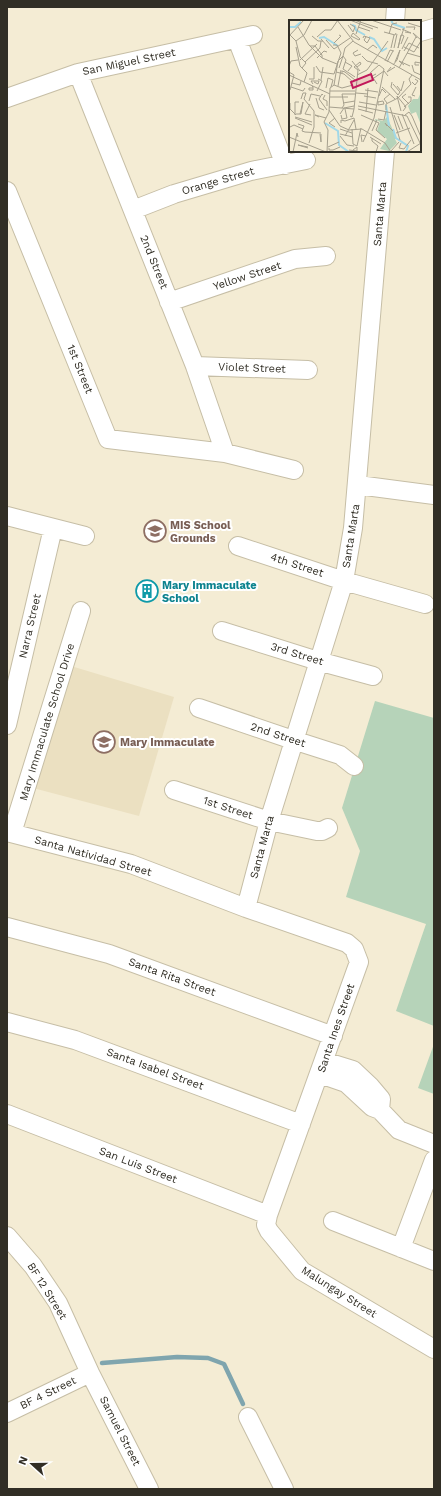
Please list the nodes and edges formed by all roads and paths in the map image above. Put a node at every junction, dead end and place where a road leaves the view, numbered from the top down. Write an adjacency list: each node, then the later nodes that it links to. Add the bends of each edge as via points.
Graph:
1 (396, 7): 2 (street)
2 (395, 20)
3 (434, 28): 4 (street)
4 (421, 32)
5 (78, 72): 6 (street, San Miguel Street); 9 (street, San Miguel Street, via 245,37); 11 (street, 2nd Street)
6 (7, 98)
7 (385, 152): 18 (street, Santa Marta)
8 (306, 160): 9 (street, Orange Street)
9 (285, 165): 11 (street, Orange Street, via 251,171 174,194)
10 (7, 191): 16 (street, 1st Street, via 108,439)
11 (133, 210): 13 (street, 2nd Street)
12 (326, 256): 13 (street, Yellow Street, via 295,259)
13 (169, 302): 14 (street, 2nd Street)
14 (195, 366): 15 (street, Violet Street); 16 (street, 2nd Street)
15 (308, 370)
16 (224, 452): 17 (street)
17 (294, 470)
18 (358, 485): 19 (street); 24 (street, Santa Marta)
19 (434, 495)
20 (7, 516): 21 (street)
21 (53, 528): 22 (street); 31 (street, Narra Street)
22 (85, 536)
23 (238, 546): 24 (street, 4th Street)
24 (344, 581): 25 (street, 4th Street); 28 (street, Santa Marta)
25 (425, 604)
26 (81, 611): 37 (street, Mary Immaculate School Drive)
27 (222, 631): 28 (street, 3rd Street)
28 (318, 661): 29 (street, 3rd Street); 32 (street, Santa Marta)
29 (373, 676)
30 (199, 708): 32 (street, 2nd Street)
31 (7, 725)
32 (293, 740): 33 (street, 2nd Street, via 340,755); 35 (street, Santa Marta)
33 (354, 766)
34 (174, 790): 35 (street, 1st Street)
35 (269, 821): 36 (street, 1st Street, via 317,832); 38 (street, Santa Marta)
36 (328, 828)
37 (10, 833): 38 (street, Santa Natividad Street, via 131,864)
38 (246, 908): 41 (street, Santa Ines Street, via 347,943 354,949 359,962)
39 (7, 927): 41 (street, Santa Rita Street, via 109,954)
40 (7, 1022): 44 (street, Santa Isabel Street, via 75,1040)
41 (333, 1036): 42 (street, Santa Ines Street)
42 (322, 1067): 44 (street, Santa Ines Street); 45 (street, via 346,1083 372,1107 380,1110 399,1130)
43 (7, 1114): 47 (street, San Luis Street)
44 (301, 1124): 47 (street, Santa Ines Street)
45 (434, 1144)
46 (434, 1160): 50 (street)
47 (268, 1216): 52 (street, Malungay Street, via 266,1225 269,1231 302,1271)
48 (333, 1221): 50 (street)
49 (7, 1236): 53 (street, BF 12 Street, via 33,1266 58,1303)
50 (401, 1248): 51 (street)
51 (434, 1261)
52 (434, 1349)
53 (90, 1373): 54 (street, BF 4 Street); 56 (street, Samuel Street)
54 (7, 1413)
55 (248, 1417): 57 (street)
56 (150, 1489)
57 (284, 1489)

